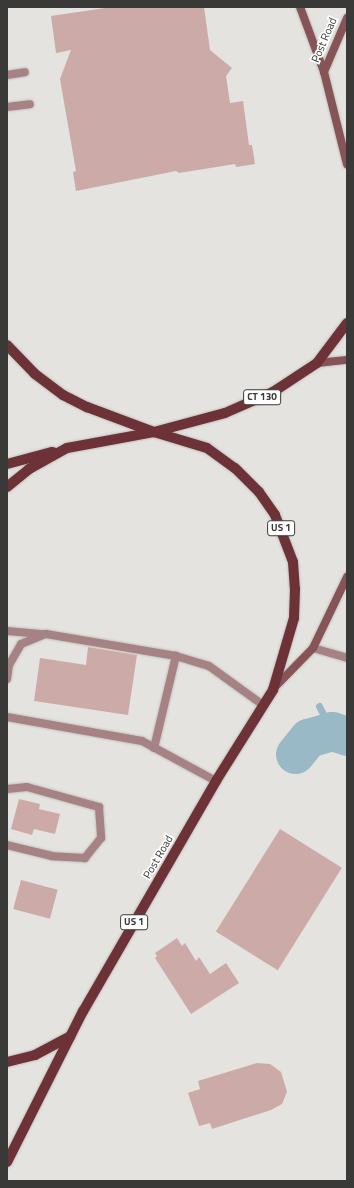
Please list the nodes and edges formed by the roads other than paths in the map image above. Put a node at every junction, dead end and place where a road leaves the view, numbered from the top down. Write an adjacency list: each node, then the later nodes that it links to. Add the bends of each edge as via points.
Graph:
1 (300, 7): 4 (main road)
2 (347, 18): 4 (main road, Post Road)
3 (25, 72): 5 (street)
4 (324, 72): 8 (main road)
5 (7, 76)
6 (30, 104): 7 (street)
7 (7, 107)
8 (347, 164)
9 (347, 323): 12 (main road, CT 130)
10 (7, 345): 13 (main road, US 1, via 35,374 62,395)
11 (347, 360): 12 (main road)
12 (317, 363): 13 (main road, CT 130, via 273,392 225,413)
13 (154, 432): 14 (main road, CT 130); 24 (main road, US 1, via 207,448 235,468 259,492 275,515 293,562 295,589 294,618)
14 (67, 448): 15 (main road); 16 (main road, CT 130, via 29,469)
15 (7, 464)
16 (7, 487)
17 (347, 577): 20 (main road, Post Road)
18 (7, 631): 19 (street)
19 (46, 634): 21 (street); 23 (street, via 21,644 9,665)
20 (314, 648): 22 (street); 24 (main road, Post Road)
21 (176, 656): 25 (street, via 209,666); 27 (street)
22 (347, 658)
23 (7, 678)
24 (273, 690): 25 (main road, Post Road / US 1)
25 (263, 705): 28 (main road, Post Road / US 1)
26 (7, 718): 27 (street, via 142,741)
27 (154, 748): 28 (street)
28 (216, 781): 31 (main road, Post Road / US 1)
29 (7, 789): 30 (street, via 27,787 98,807 101,838 85,858 52,856)
30 (7, 845)
31 (70, 1036): 32 (main road, via 35,1055); 33 (main road, Post Road / US 1)
32 (7, 1062)
33 (7, 1162)

